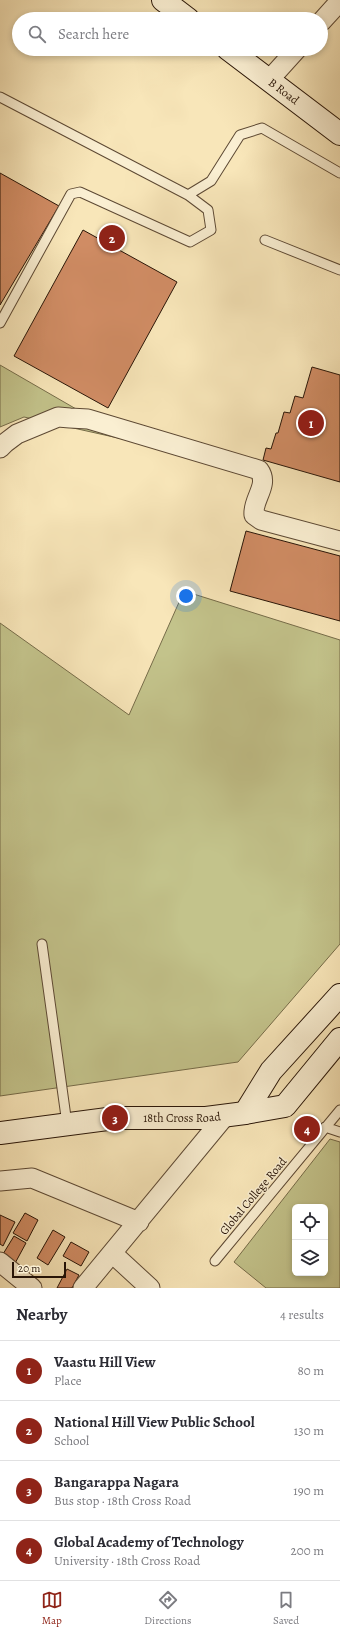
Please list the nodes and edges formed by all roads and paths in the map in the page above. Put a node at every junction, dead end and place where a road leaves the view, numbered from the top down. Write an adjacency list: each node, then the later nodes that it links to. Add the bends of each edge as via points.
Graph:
1 (163, 0): 3 (street)
2 (340, 1): 4 (street)
3 (179, 12)
4 (328, 14)
5 (237, 56): 7 (street, B Road)
6 (291, 56): 7 (street)
7 (269, 80): 9 (street, B Road)
8 (0, 97): 11 (lane)
9 (340, 134)
10 (340, 173): 11 (lane, via 262,128 240,135 210,181)
11 (188, 195): 14 (lane, via 208,210 211,230 190,242 80,192 71,194)
12 (265, 240): 13 (lane)
13 (340, 270)
14 (0, 323)
15 (0, 448): 16 (street, via 17,434 58,417 88,419 259,470 263,476 263,485 253,508 254,515 261,520)
16 (340, 541)
17 (42, 944): 22 (lane)
18 (340, 995): 21 (street)
19 (340, 1039): 21 (street, 18th Cross Road, via 285,1106)
20 (340, 1110): 23 (lane, Global College Road)
21 (235, 1114): 22 (street, 18th Cross Road, via 206,1118 115,1118); 27 (street)
22 (68, 1124): 25 (street, 18th Cross Road)
23 (325, 1127): 24 (lane); 29 (lane, Global College Road)
24 (340, 1132)
25 (0, 1133)
26 (0, 1181): 27 (street, via 32,1178)
27 (138, 1222): 28 (street)
28 (112, 1253): 32 (street); 33 (street)
29 (215, 1261)
30 (0, 1262): 31 (street)
31 (32, 1288)
32 (84, 1288)
33 (150, 1288)

